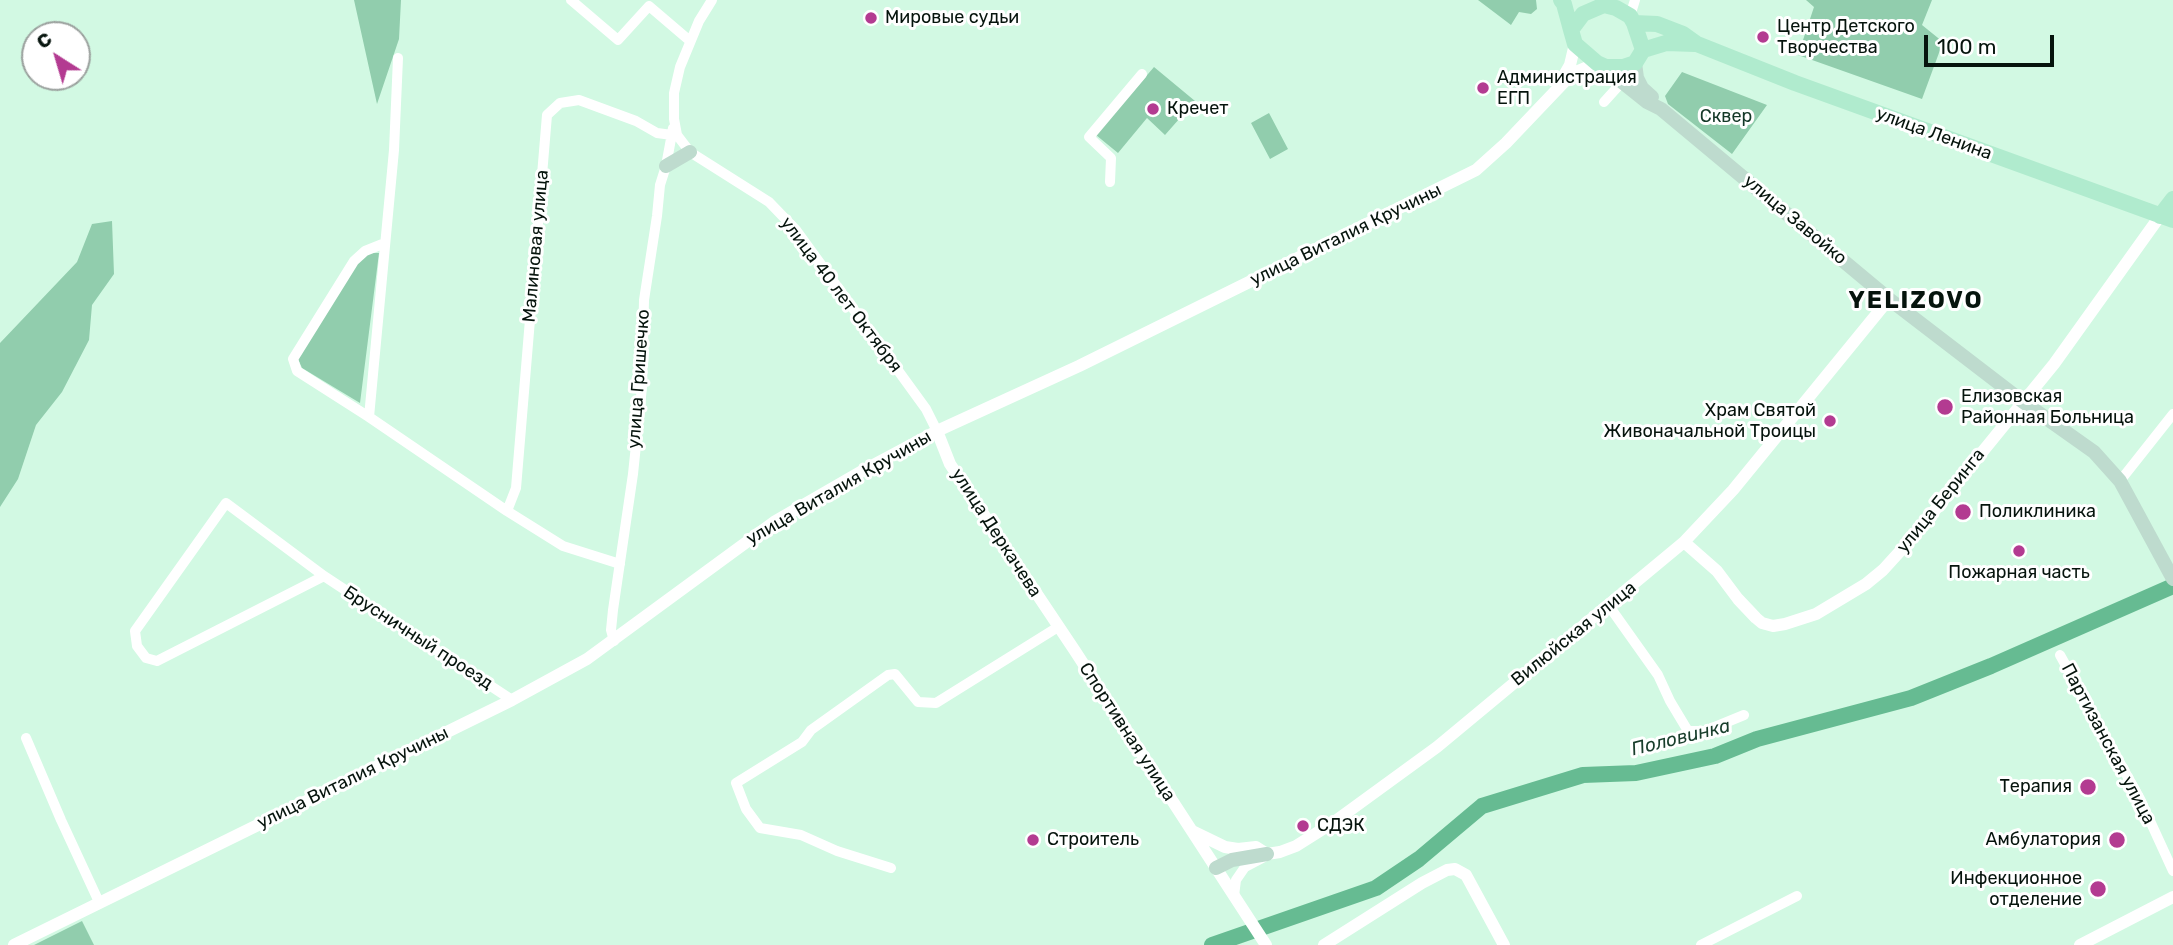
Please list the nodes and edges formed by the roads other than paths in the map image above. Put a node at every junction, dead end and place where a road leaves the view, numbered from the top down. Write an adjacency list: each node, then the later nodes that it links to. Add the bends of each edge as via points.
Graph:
1 (572, 0): 7 (street, via 618,40 649,6)
2 (712, 0): 7 (street)
3 (1562, 0): 6 (main road)
4 (1635, 0): 5 (street)
5 (1617, 9): 6 (main road, via 1583,14); 8 (main road, улица Ленина); 9 (main road)
6 (1573, 37): 11 (main road); 14 (street, улица Виталия Кручины, via 1570,65)
7 (690, 41): 17 (street, via 674,93)
8 (1698, 44): 9 (main road, улица Ленина, via 1667,43); 23 (main road, улица Ленина)
9 (1639, 57): 11 (main road, улица Ленина, via 1623,67); 16 (main road, улица Завойко, via 1637,78)
10 (398, 58): 24 (street)
11 (1601, 65): 13 (main road, улица Завойко); 14 (street, улица Виталия Кручины, via 1578,71)
12 (1142, 74): 21 (street, via 1089,137 1111,159)
13 (1622, 82): 15 (street); 16 (main road, улица Завойко)
14 (1551, 94): 29 (street, улица Виталия Кручины, via 1476,170)
15 (1604, 102)
16 (1661, 109): 25 (main road, улица Завойко)
17 (674, 119): 18 (street, улица Гришечко); 19 (street, via 677,135)
18 (672, 135): 20 (street, улица Гришечко); 31 (street, Малиновая улица, via 579,100 560,103 547,115 516,488)
19 (690, 152): 20 (main road); 29 (street, улица 40 лет Октября, via 769,202 796,230 926,409)
20 (666, 166): 33 (street, улица Гришечко, via 644,300 641,402)
21 (1110, 182)
22 (2173, 199): 23 (main road, улица Беринга)
23 (2166, 218): 26 (street, улица Беринга)
24 (385, 243): 28 (street); 28 (street, via 354,261 293,359 297,371)
25 (1889, 299): 26 (main road, улица Завойко); 32 (street, Вилюйская улица, via 1733,490)
26 (2022, 401): 30 (main road, улица Завойко, via 2094,452); 32 (street, улица Беринга, via 1883,569 1816,614 1785,624 1762,623 1717,570)
27 (2173, 414): 30 (street)
28 (369, 417): 31 (street)
29 (937, 431): 37 (street, улица Деркачева, via 950,464); 38 (street, улица Виталия Кручины, via 749,538)
30 (2120, 481): 35 (main road, улица Завойко)
31 (507, 511): 33 (street, via 563,546)
32 (1684, 542): 36 (street, Вилюйская улица)
33 (620, 564): 38 (street, улица Гришечко, via 611,629)
34 (324, 576): 34 (street, Брусничный проезд, via 226,503 135,631 137,646 146,658 157,661); 40 (street, Брусничный проезд)
35 (2173, 579)
36 (1609, 606): 41 (street, via 1658,675 1688,731 1705,731); 44 (street, Вилюйская улица, via 1437,747 1334,822 1296,846)
37 (1060, 629): 43 (street, Спортивная улица); 45 (street, via 936,703 918,702 895,674 888,675 802,741 736,783 760,828 801,835 837,852)
38 (614, 641): 40 (street, улица Виталия Кручины)
39 (2060, 655): 47 (street, Партизанская улица, via 2140,799)
40 (512, 700): 51 (street, улица Виталия Кручины)
41 (1744, 715)
42 (26, 738): 51 (street)
43 (1192, 831): 44 (street, Вилюйская улица, via 1219,845 1256,847); 46 (street, Спортивная улица)
44 (1268, 854): 46 (main road, via 1231,860); 50 (street, via 1245,867 1236,880)
45 (891, 868)
46 (1216, 868): 50 (street, Спортивная улица)
47 (2173, 871)
48 (1797, 896): 56 (street)
49 (2173, 897): 57 (street)
50 (1236, 899): 52 (street, Спортивная улица)
51 (99, 902): 53 (street, улица Виталия Кручины)
52 (1265, 943)
53 (14, 945)
54 (1324, 945): 55 (street, via 1422,883 1455,869 1466,875)
55 (1504, 945)
56 (1701, 945)
57 (2080, 945)

